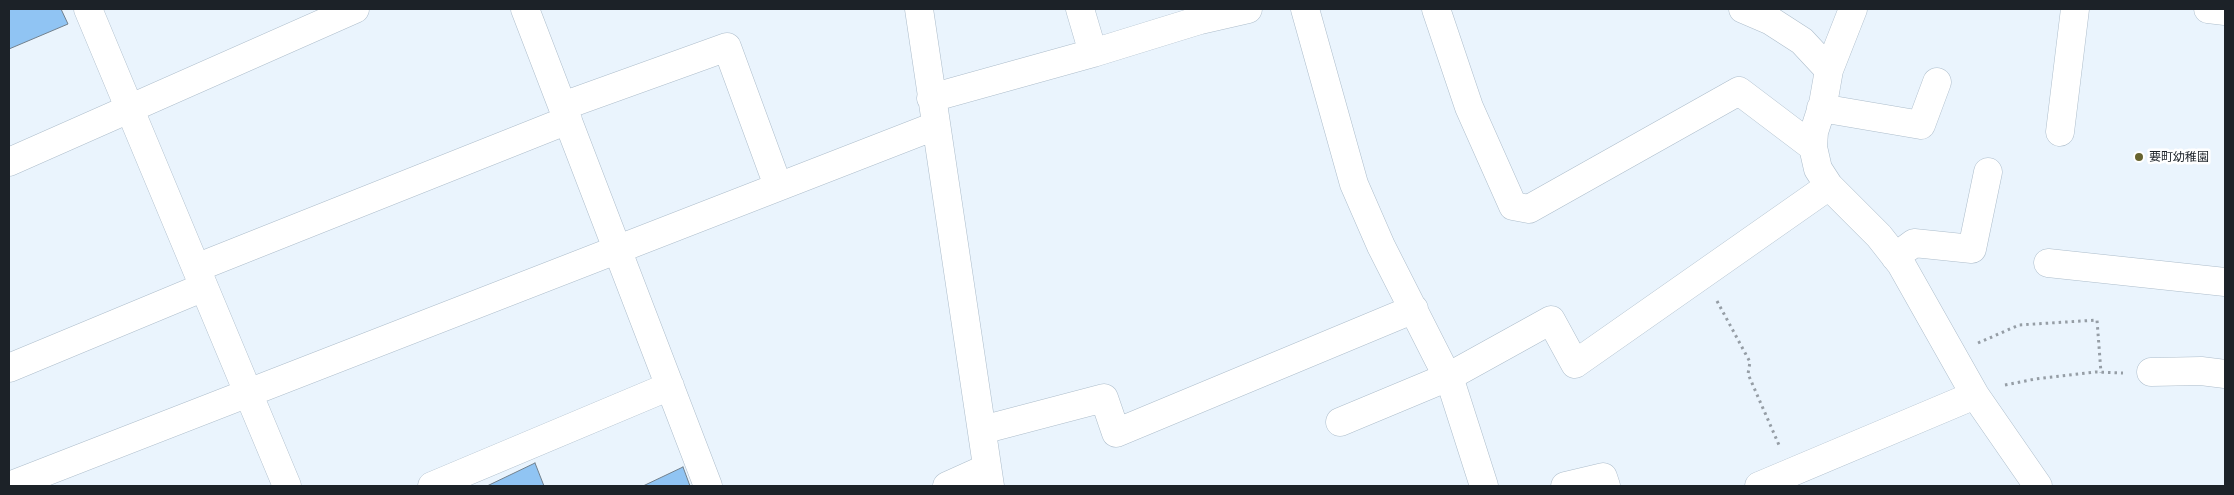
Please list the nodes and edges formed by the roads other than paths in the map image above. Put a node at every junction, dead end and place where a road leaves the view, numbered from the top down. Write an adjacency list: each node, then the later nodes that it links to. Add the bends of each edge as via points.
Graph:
1 (88, 9): 18 (street)
2 (355, 9): 18 (street)
3 (525, 9): 20 (street)
4 (919, 9): 17 (street)
5 (1080, 9): 14 (street)
6 (1248, 9): 14 (street, via 1200,20)
7 (1305, 9): 33 (street, via 1354,184)
8 (1436, 9): 23 (street, via 1469,107 1513,206 1529,209 1739,91)
9 (1743, 9): 15 (street, via 1771,20 1802,41)
10 (1853, 9): 15 (street)
11 (2075, 9): 22 (street)
12 (2208, 9): 13 (street)
13 (2225, 11)
14 (1093, 53): 17 (street)
15 (1829, 70): 19 (street)
16 (1937, 82): 19 (street, via 1921,125)
17 (931, 98): 21 (street)
18 (130, 108): 24 (street); 31 (street)
19 (1821, 108): 23 (street)
20 (565, 113): 26 (street, via 727,47); 28 (street); 31 (street)
21 (935, 126): 26 (street); 42 (street)
22 (2060, 132)
23 (1813, 147): 27 (street, via 1818,169)
24 (9, 162)
25 (1988, 172): 29 (street, via 1972,249 1914,243)
26 (778, 186): 28 (street)
27 (1829, 186): 29 (street, via 1879,236); 37 (street, via 1575,364 1551,320)
28 (617, 249): 38 (street); 39 (street)
29 (1895, 257): 40 (street)
30 (2048, 263): 32 (street)
31 (200, 278): 34 (street); 39 (street)
32 (2225, 282)
33 (1414, 309): 37 (street); 42 (street, via 1116,433 1104,398)
34 (9, 368)
35 (2151, 372): 36 (street)
36 (2225, 374)
37 (1448, 377): 41 (street); 49 (street)
38 (670, 386): 46 (street); 47 (street)
39 (248, 393): 44 (street); 45 (street)
40 (1975, 395): 52 (street); 53 (street)
41 (1340, 422)
42 (982, 430): 43 (street)
43 (989, 477): 48 (street)
44 (9, 486)
45 (288, 486)
46 (432, 486)
47 (708, 486)
48 (947, 486)
49 (1484, 486)
50 (1565, 486): 51 (street, via 1603,477)
51 (1606, 486)
52 (1759, 486)
53 (2038, 486)

